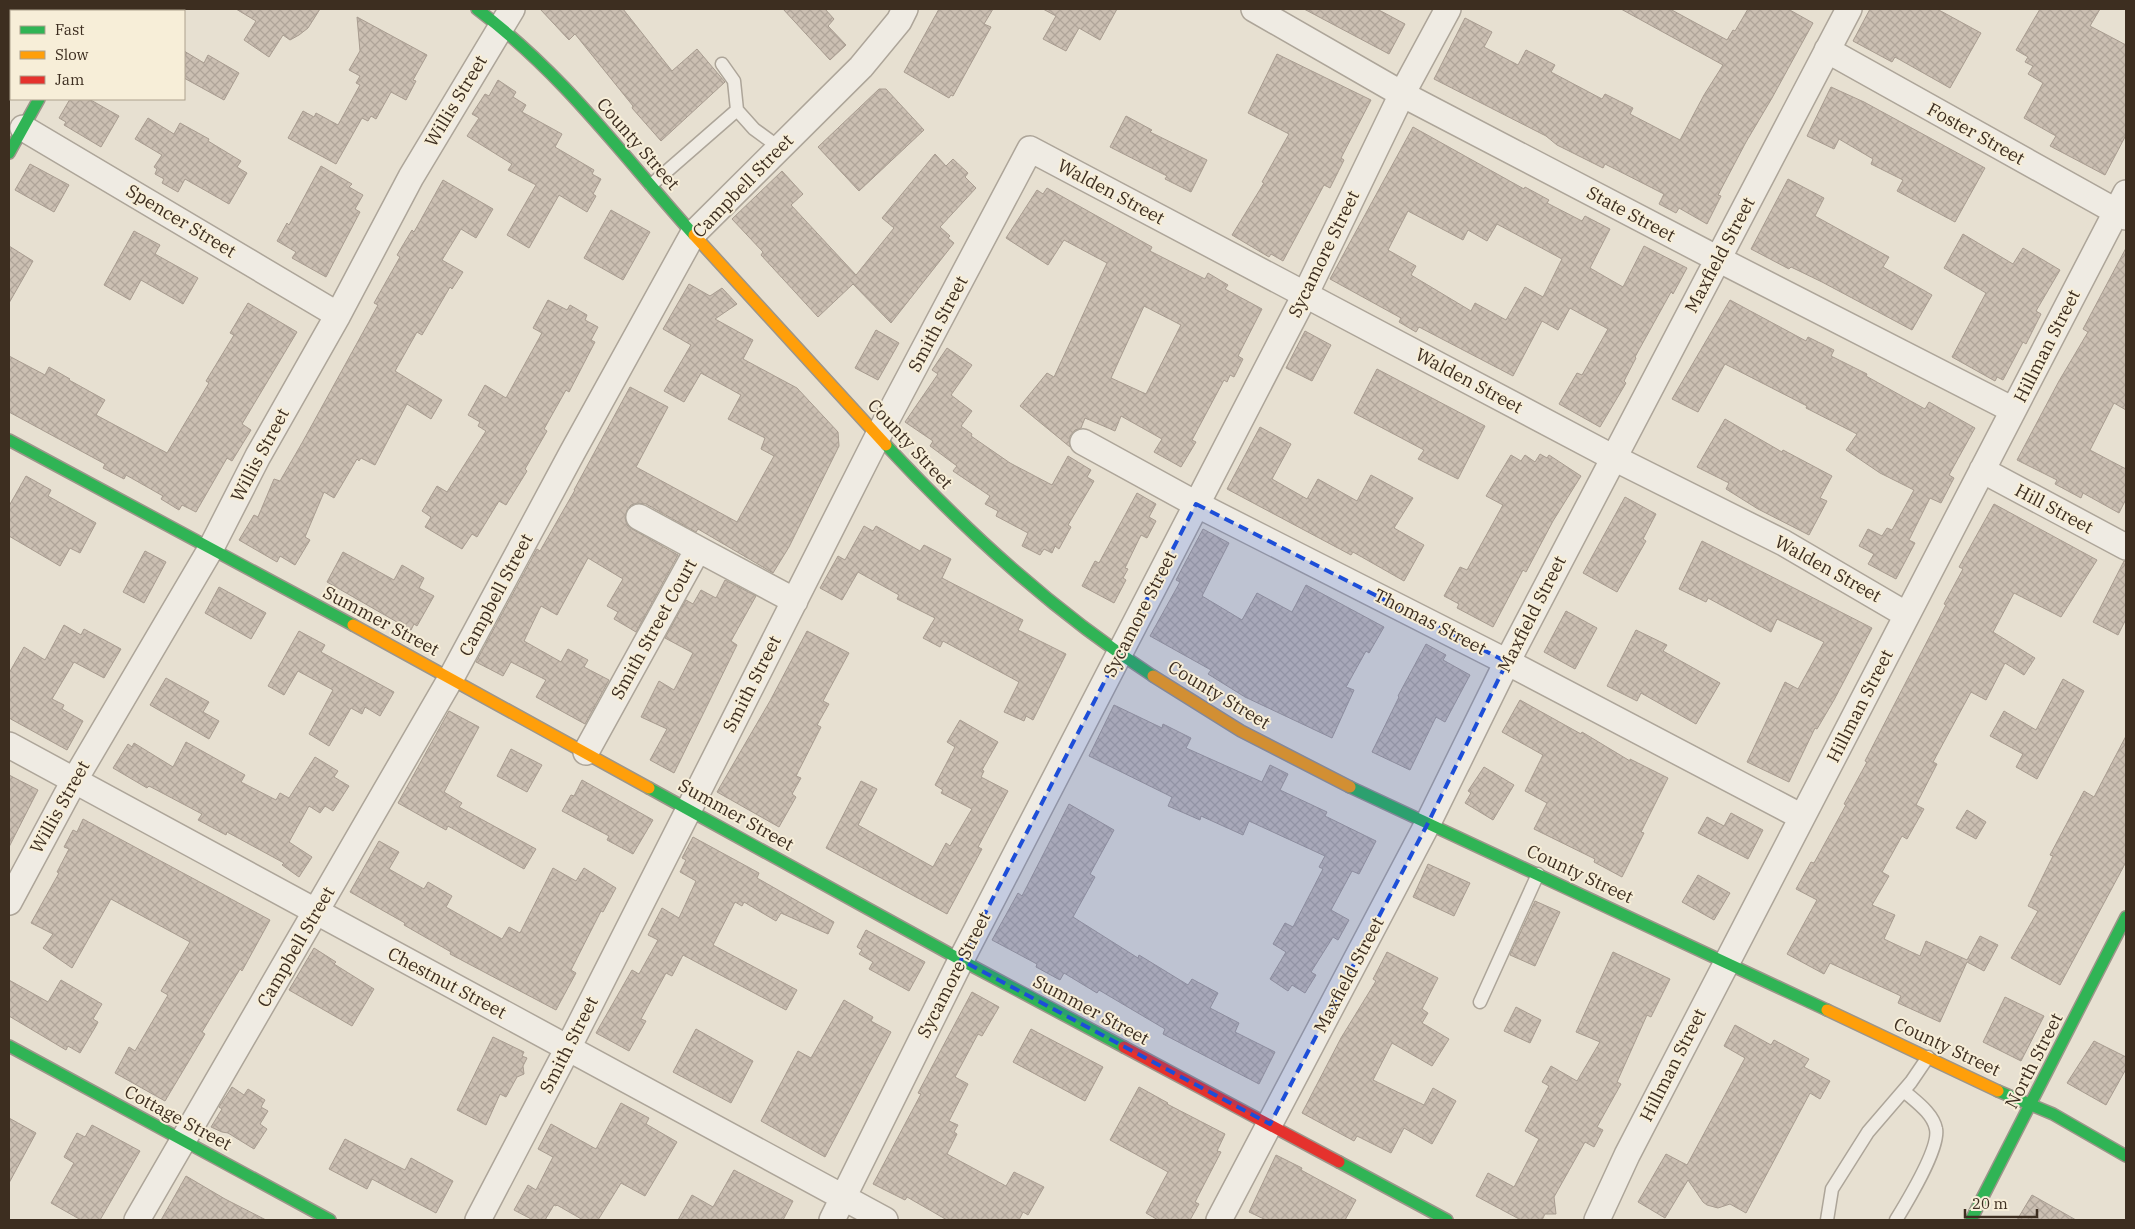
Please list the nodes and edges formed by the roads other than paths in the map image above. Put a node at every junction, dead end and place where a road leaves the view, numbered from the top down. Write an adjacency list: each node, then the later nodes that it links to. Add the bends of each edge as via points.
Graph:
1 (477, 9): 6 (main road, County Street)
2 (906, 9): 13 (street, Campbell Street, via 861,67)
3 (1254, 9): 9 (street, State Street)
4 (1448, 9): 9 (street, Sycamore Street)
5 (1849, 9): 7 (street, Maxfield Street)
6 (507, 17): 16 (main road, County Street, via 548,70); 21 (street, Willis Street, via 411,177)
7 (1827, 50): 17 (street, Foster Street); 19 (street, Maxfield Street)
8 (722, 64): 11 (lane, via 734,82)
9 (1402, 94): 19 (street, State Street); 20 (street, Sycamore Street)
10 (38, 100): 12 (main road)
11 (737, 110): 13 (lane, via 754,129); 16 (lane)
12 (23, 128): 15 (main road); 21 (street, Spencer Street)
13 (780, 148): 18 (street, Campbell Street)
14 (1030, 149): 20 (street, Walden Street); 23 (street, Smith Street)
15 (9, 153)
16 (651, 185): 18 (main road, County Street)
17 (2123, 207): 22 (street, Hillman Street)
18 (693, 234): 23 (main road, County Street); 37 (street, Campbell Street)
19 (1718, 259): 22 (street, State Street); 26 (street, Maxfield Street)
20 (1305, 295): 26 (street, Walden Street); 28 (street, Sycamore Street)
21 (338, 315): 32 (street, Willis Street, via 258,456)
22 (2013, 410): 27 (street, Hillman Street)
23 (878, 436): 33 (street, Smith Street); 35 (main road, County Street, via 986,547)
24 (9, 440): 32 (main road, Summer Street)
25 (1083, 442): 28 (street, Thomas Street)
26 (1614, 458): 34 (street, Walden Street, via 1784,543); 36 (street, Maxfield Street)
27 (1982, 470): 30 (street, Hill Street); 34 (street, Hillman Street)
28 (1196, 504): 35 (street, Sycamore Street); 36 (street, Thomas Street)
29 (639, 517): 31 (street)
30 (2126, 548)
31 (698, 549): 33 (street, Smith Street Court); 39 (street, Smith Street Court)
32 (210, 550): 37 (main road, Summer Street); 40 (street, Willis Street)
33 (794, 601): 41 (street, Smith Street)
34 (1907, 614): 42 (street, Hillman Street)
35 (1120, 653): 43 (main road, County Street, via 1208,711 1269,746); 48 (street, Sycamore Street)
36 (1507, 662): 42 (street, Thomas Street); 43 (street, Maxfield Street)
37 (451, 678): 39 (main road, Summer Street); 46 (street, Campbell Street)
38 (9, 744): 40 (street, Chestnut Street)
39 (586, 752): 41 (main road, Summer Street)
40 (74, 780): 45 (street, Willis Street); 46 (street, Chestnut Street)
41 (689, 809): 48 (main road, Summer Street); 52 (street, Smith Street)
42 (1802, 816): 49 (street, Hillman Street)
43 (1428, 824): 44 (main road, County Street); 56 (street, Maxfield Street)
44 (1538, 874): 49 (main road, County Street); 50 (lane)
45 (9, 902)
46 (316, 912): 52 (street, Chestnut Street); 57 (street, Campbell Street)
47 (2126, 917): 55 (main road, North Street)
48 (961, 960): 56 (main road, Summer Street); 59 (street, Sycamore Street)
49 (1727, 962): 53 (main road, County Street); 67 (street, Hillman Street)
50 (1480, 1002)
51 (9, 1046): 57 (main road, Cottage Street)
52 (568, 1048): 59 (street, Chestnut Street); 62 (street, Smith Street)
53 (1928, 1057): 54 (lane); 55 (main road, County Street)
54 (1904, 1091): 68 (lane, via 1868,1132 1832,1189); 69 (lane, via 1930,1115 1937,1129 1934,1146 1920,1179)
55 (2031, 1106): 58 (main road, County Street, via 2053,1114); 70 (main road, North Street)
56 (1270, 1124): 65 (street, Maxfield Street); 66 (main road, Summer Street)
57 (184, 1141): 60 (street, Campbell Street); 61 (main road, Cottage Street)
58 (2126, 1156)
59 (844, 1198): 63 (street, Sycamore Street); 64 (street, Chestnut Street)
60 (137, 1220)
61 (330, 1220)
62 (478, 1220)
63 (832, 1220)
64 (885, 1220)
65 (1219, 1220)
66 (1447, 1220)
67 (1597, 1220)
68 (1826, 1220)
69 (1896, 1220)
70 (1971, 1220)

